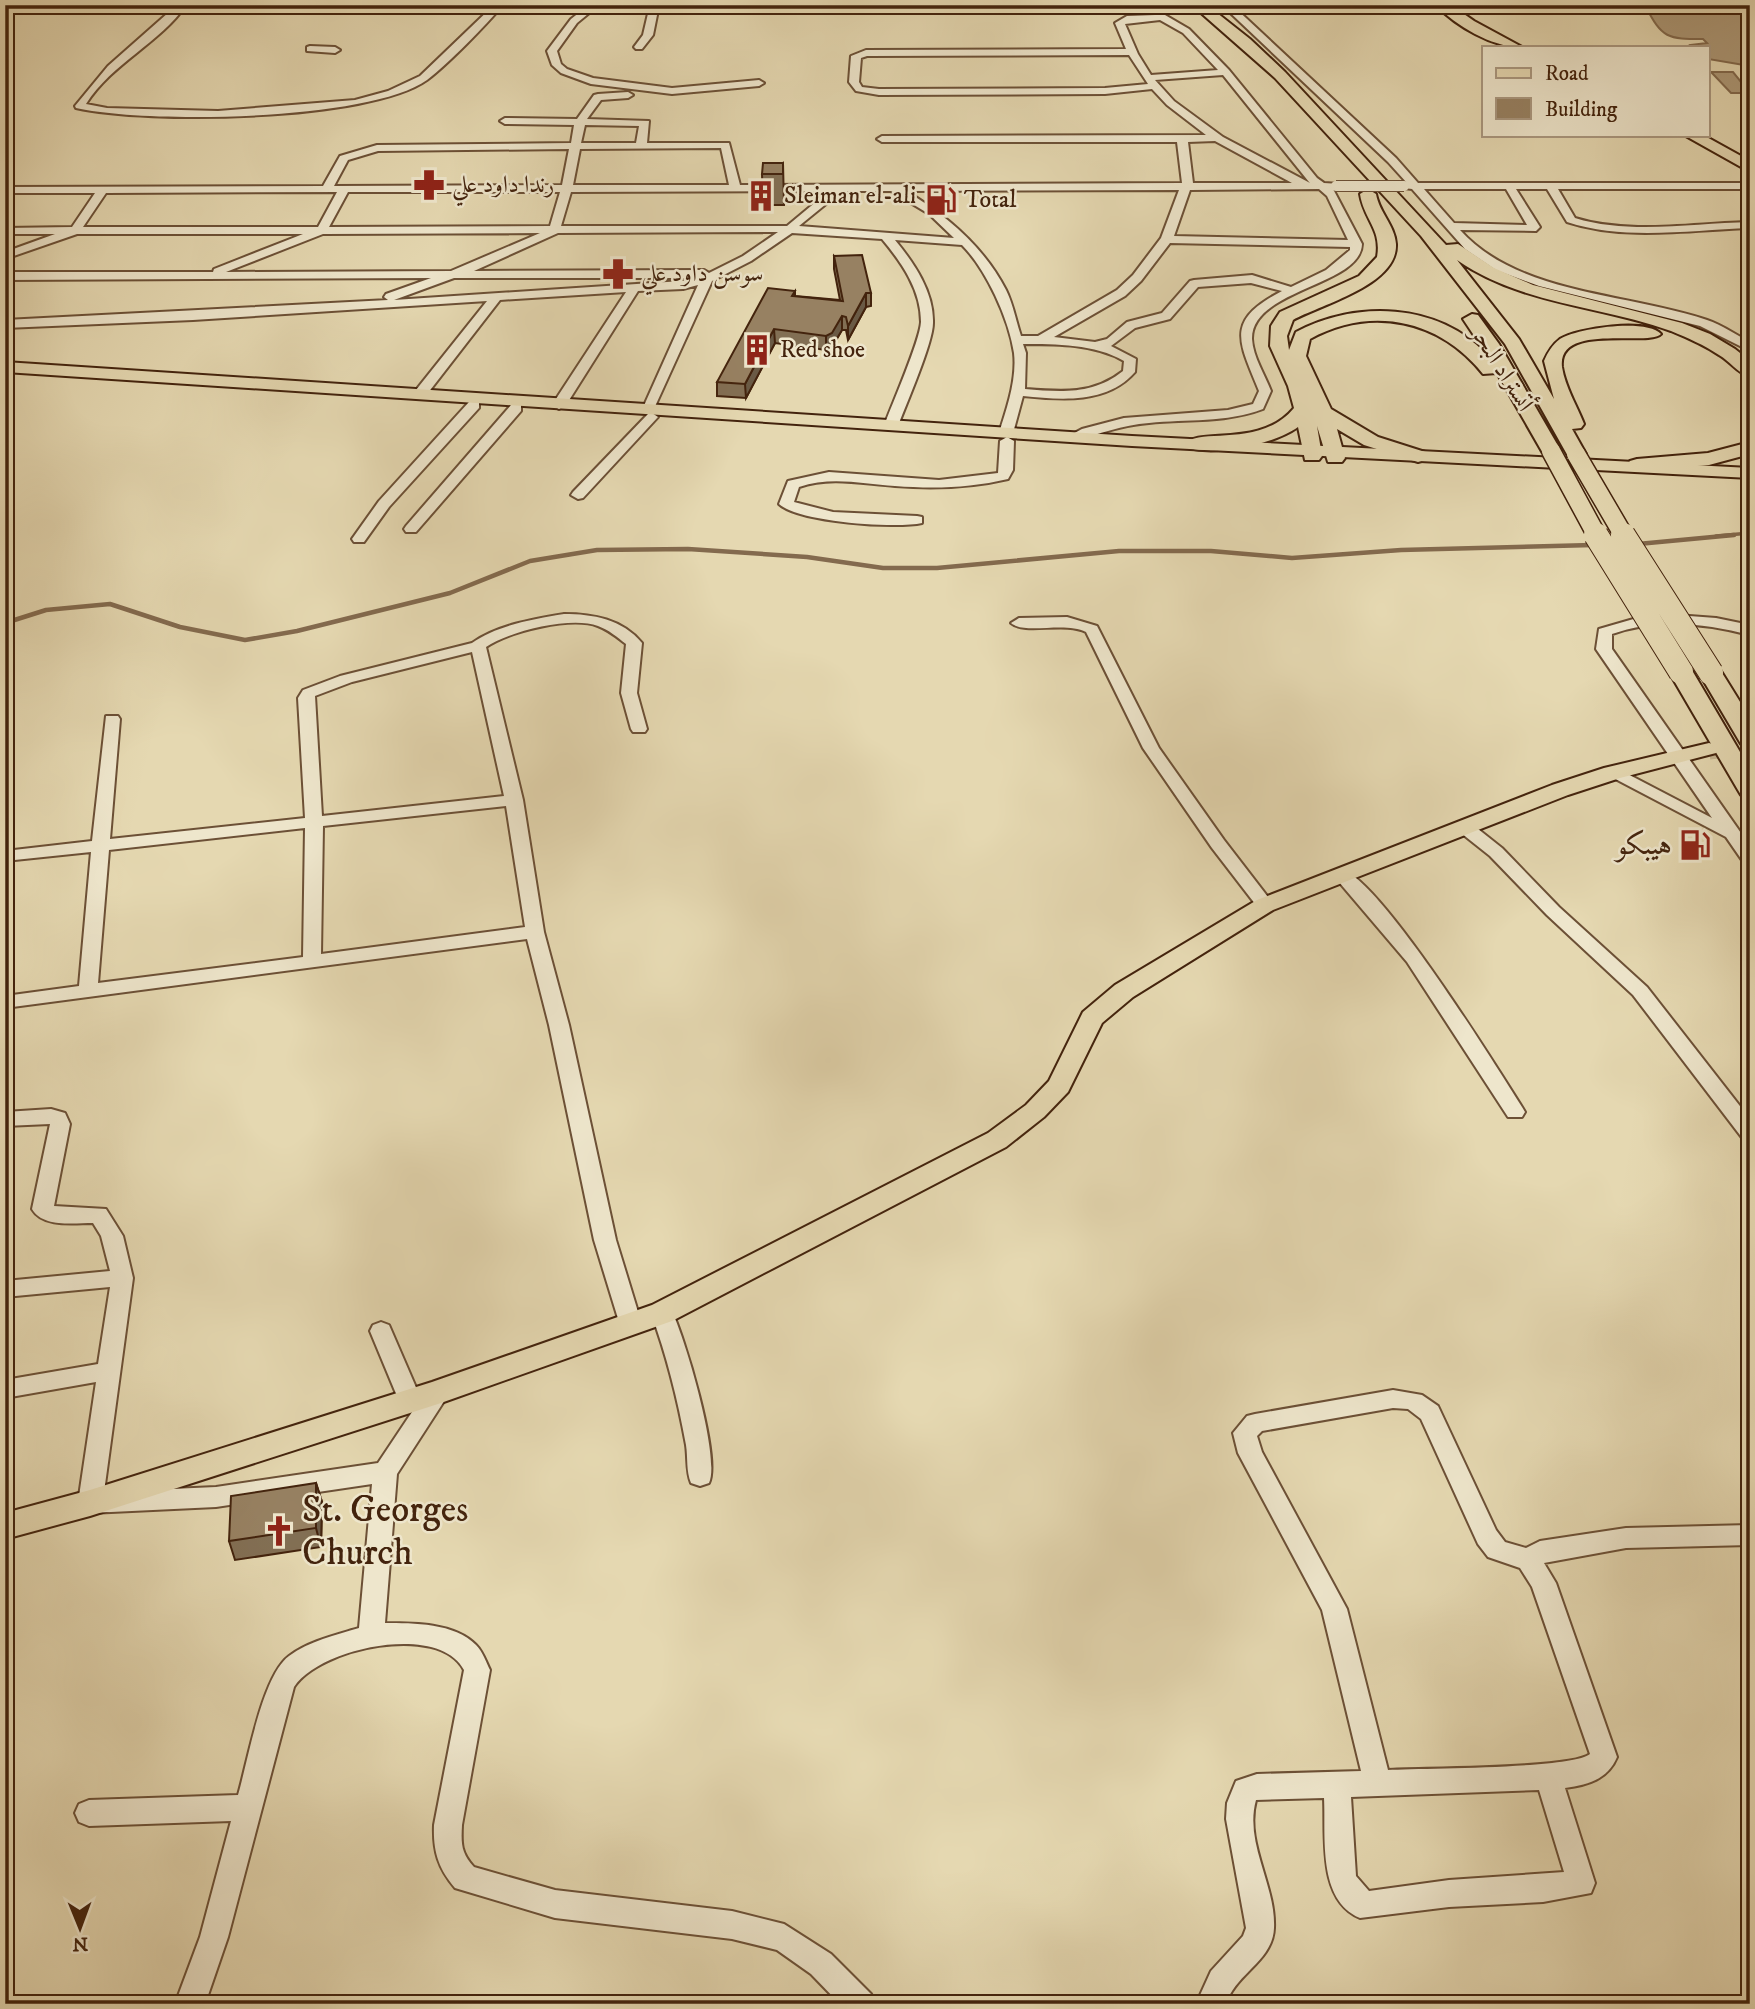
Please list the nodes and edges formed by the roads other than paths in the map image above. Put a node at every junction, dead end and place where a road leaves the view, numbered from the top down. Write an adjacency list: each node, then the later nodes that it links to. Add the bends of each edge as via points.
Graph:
1 (88, 5): 11 (street)
2 (182, 5): 3 (street, via 80,106 218,114 367,101 423,78)
3 (499, 5)
4 (595, 5): 20 (street, via 574,21 552,51 557,65 572,76 672,91)
5 (655, 5): 14 (street, via 648,35)
6 (1151, 5): 12 (street)
7 (1180, 5): 46 (highway, via 1249,62)
8 (1198, 5): 55 (highway, أتستراد البحر, via 1280,75)
9 (1226, 5): 32 (street, via 1392,160)
10 (1442, 5): 13 (highway)
11 (5, 6)
12 (1161, 17): 17 (street, via 1121,21); 18 (street, via 1185,31)
13 (1513, 46)
14 (639, 47)
15 (310, 49): 16 (street)
16 (335, 50)
17 (1132, 52): 19 (street); 19 (street, via 866,53 856,56 854,82 859,89 879,92 1105,90)
18 (1226, 72): 19 (street); 40 (street, via 1313,180)
19 (1149, 82): 25 (street)
20 (759, 83)
21 (642, 95): 23 (street, via 600,97)
22 (505, 121): 23 (street)
23 (580, 122): 28 (street); 29 (street, via 645,123)
24 (1694, 136): 30 (highway)
25 (1215, 138): 27 (street); 39 (street)
26 (882, 139): 27 (street)
27 (1182, 139): 31 (street, via 1189,175)
28 (576, 145): 29 (street); 36 (street); 41 (street, via 377,148 344,158)
29 (641, 145): 37 (street, via 725,145)
30 (1750, 167)
31 (1186, 186): 38 (street); 39 (street); 57 (street)
32 (1410, 186): 33 (street); 40 (street, bridge); 48 (street)
33 (1509, 186): 34 (street); 48 (street, via 1532,229)
34 (1551, 186): 35 (street); 47 (street, via 1571,220 1587,226)
35 (1750, 186)
36 (567, 187): 37 (street); 42 (street); 53 (street)
37 (735, 187): 43 (street)
38 (892, 187): 43 (street); 58 (street, via 933,212)
39 (1307, 187): 40 (street)
40 (1330, 187): 59 (street)
41 (327, 188): 42 (street); 44 (street)
42 (345, 188): 51 (street)
43 (839, 188): 49 (street)
44 (103, 189): 45 (street); 50 (street)
45 (5, 190)
46 (1368, 194): 54 (highway); 89 (highway, via 1370,211 1388,244 1385,262 1363,281 1307,304 1279,324 1283,360)
47 (1750, 225)
48 (1450, 226): 78 (street, via 1485,260 1518,276 1704,323)
49 (788, 229): 53 (street); 56 (street); 63 (street, via 758,254)
50 (75, 230): 51 (street); 52 (street); 60 (street)
51 (322, 230): 53 (street); 65 (street)
52 (5, 231)
53 (554, 231): 61 (street)
54 (1401, 231)
55 (1427, 232): 82 (highway, via 1505,281 1692,334 1728,352); 97 (highway, أتستراد البحر, via 1513,343)
56 (886, 237): 58 (street); 92 (street, via 916,278 927,309 927,326)
57 (1167, 239): 59 (street); 76 (street, via 1121,293)
58 (962, 242): 75 (street, via 993,278)
59 (1356, 244): 68 (street, via 1345,263)
60 (5, 256)
61 (458, 273): 62 (street); 65 (street); 72 (street)
62 (601, 273): 63 (street); 69 (street)
63 (720, 275): 66 (street)
64 (5, 276): 65 (street)
65 (204, 276)
66 (706, 280): 67 (street); 91 (street)
67 (633, 290): 69 (street); 87 (street)
68 (1294, 291): 74 (street, via 1252,279 1194,284 1169,314 1131,325); 94 (street, via 1257,312 1247,329 1249,349 1265,391 1258,406 1235,414 1133,419)
69 (615, 292): 70 (street)
70 (496, 297): 72 (street); 84 (street)
71 (1460, 303): 85 (highway, أتستراد البحر)
72 (367, 305): 73 (street)
73 (5, 324)
74 (1117, 337): 77 (street); 79 (street)
75 (1016, 340): 76 (street); 83 (street)
76 (1041, 340): 77 (street)
77 (1094, 346): 79 (street)
78 (1750, 346)
79 (1126, 356): 83 (street, via 1131,363 1124,377 1082,397)
80 (5, 367): 84 (main road)
81 (5, 375): 86 (main road)
82 (1749, 380): 97 (highway, via 1723,358 1687,342 1627,332 1574,339 1553,362 1577,433)
83 (1018, 392): 93 (street)
84 (419, 395): 87 (main road)
85 (1522, 399): 90 (highway, via 1451,334 1415,321 1364,316 1314,327 1297,345 1297,356); 97 (highway, أتستراد البحر)
86 (474, 405): 88 (main road); 106 (street)
87 (559, 405): 91 (main road)
88 (516, 408): 91 (main road); 105 (street)
89 (1303, 409): 95 (highway, via 1277,433); 98 (highway)
90 (1323, 412): 99 (highway); 100 (highway, via 1371,441)
91 (650, 414): 92 (main road); 93 (main road); 103 (street)
92 (891, 426): 93 (main road)
93 (1007, 437): 94 (main road); 98 (main road); 104 (street, via 1003,476 958,484 811,478 793,484 786,504 827,514)
94 (1074, 438): 95 (main road)
95 (1195, 444): 98 (main road)
96 (1750, 448): 101 (highway, via 1709,459)
97 (1566, 450): 112 (highway, أتستراد البحر, bridge); 116 (highway, أتستراد البحر, bridge, via 1608,556)
98 (1312, 452): 99 (main road)
99 (1335, 454): 100 (main road); 102 (main road)
100 (1418, 456): 101 (main road)
101 (1637, 465): 102 (main road)
102 (1750, 475)
103 (578, 495)
104 (917, 520)
105 (411, 529)
106 (359, 538)
107 (1018, 623): 125 (street, via 1085,624 1092,629 1151,748)
108 (1750, 630): 114 (street, via 1717,622 1666,621 1617,626 1604,632 1602,641 1609,657)
109 (478, 646): 111 (street, via 488,639 568,617 610,625 634,642 629,693); 117 (street); 118 (street, via 346,679 309,693)
110 (112, 719): 121 (street)
111 (639, 729)
112 (1750, 739)
113 (1709, 749): 114 (main road)
114 (1677, 757): 115 (main road); 120 (street)
115 (1612, 773): 119 (main road); 120 (street)
116 (1750, 790)
117 (514, 800): 118 (street); 126 (street)
118 (314, 821): 121 (street); 127 (street)
119 (1466, 829): 124 (main road); 132 (street, via 1496,852 1640,991)
120 (1731, 834): 123 (street)
121 (102, 845): 122 (street); 128 (street)
122 (5, 856)
123 (1750, 859)
124 (1342, 875): 125 (main road); 130 (street, via 1450,1009)
125 (1265, 905): 135 (main road, via 1124,991 1092,1018 1059,1086 996,1140)
126 (535, 932): 127 (street); 136 (street, via 605,1240)
127 (312, 963): 128 (street)
128 (88, 992): 129 (street)
129 (5, 1002)
130 (1515, 1112)
131 (5, 1119): 133 (street, via 58,1118 43,1209 54,1216 99,1216 116,1247)
132 (1750, 1134)
133 (122, 1278): 134 (street); 138 (street)
134 (5, 1289)
135 (662, 1313): 136 (main road); 143 (street, via 676,1350)
136 (631, 1325): 140 (main road)
137 (381, 1331): 141 (street)
138 (108, 1371): 139 (street); 144 (street)
139 (5, 1389)
140 (438, 1392): 141 (main road); 142 (street)
141 (410, 1401): 144 (main road)
142 (385, 1472): 144 (street, via 216,1497); 148 (street)
143 (700, 1476)
144 (90, 1503): 145 (main road)
145 (5, 1526)
146 (1750, 1535): 147 (street, via 1626,1538 1540,1552)
147 (1528, 1560): 149 (street, via 1544,1583 1604,1757 1591,1769); 150 (street, via 1497,1550 1487,1537 1430,1413 1408,1398 1249,1427 1247,1444 1258,1472 1334,1609)
148 (371, 1634): 152 (street, via 298,1661 288,1671); 155 (street, via 448,1640 468,1653 477,1670 448,1825 447,1849 464,1878 555,1904 724,1924 784,1938 821,1964)
149 (1547, 1775): 150 (street); 151 (street, via 1581,1884 1429,1895 1381,1906 1360,1904 1342,1880)
150 (1377, 1782): 151 (street)
151 (1337, 1787): 156 (street, via 1257,1787 1242,1796 1240,1821 1260,1928 1252,1948 1223,1976)
152 (248, 1808): 153 (street); 154 (street, via 214,1937)
153 (89, 1813)
154 (190, 2004)
155 (861, 2004)
156 (1211, 2004)

